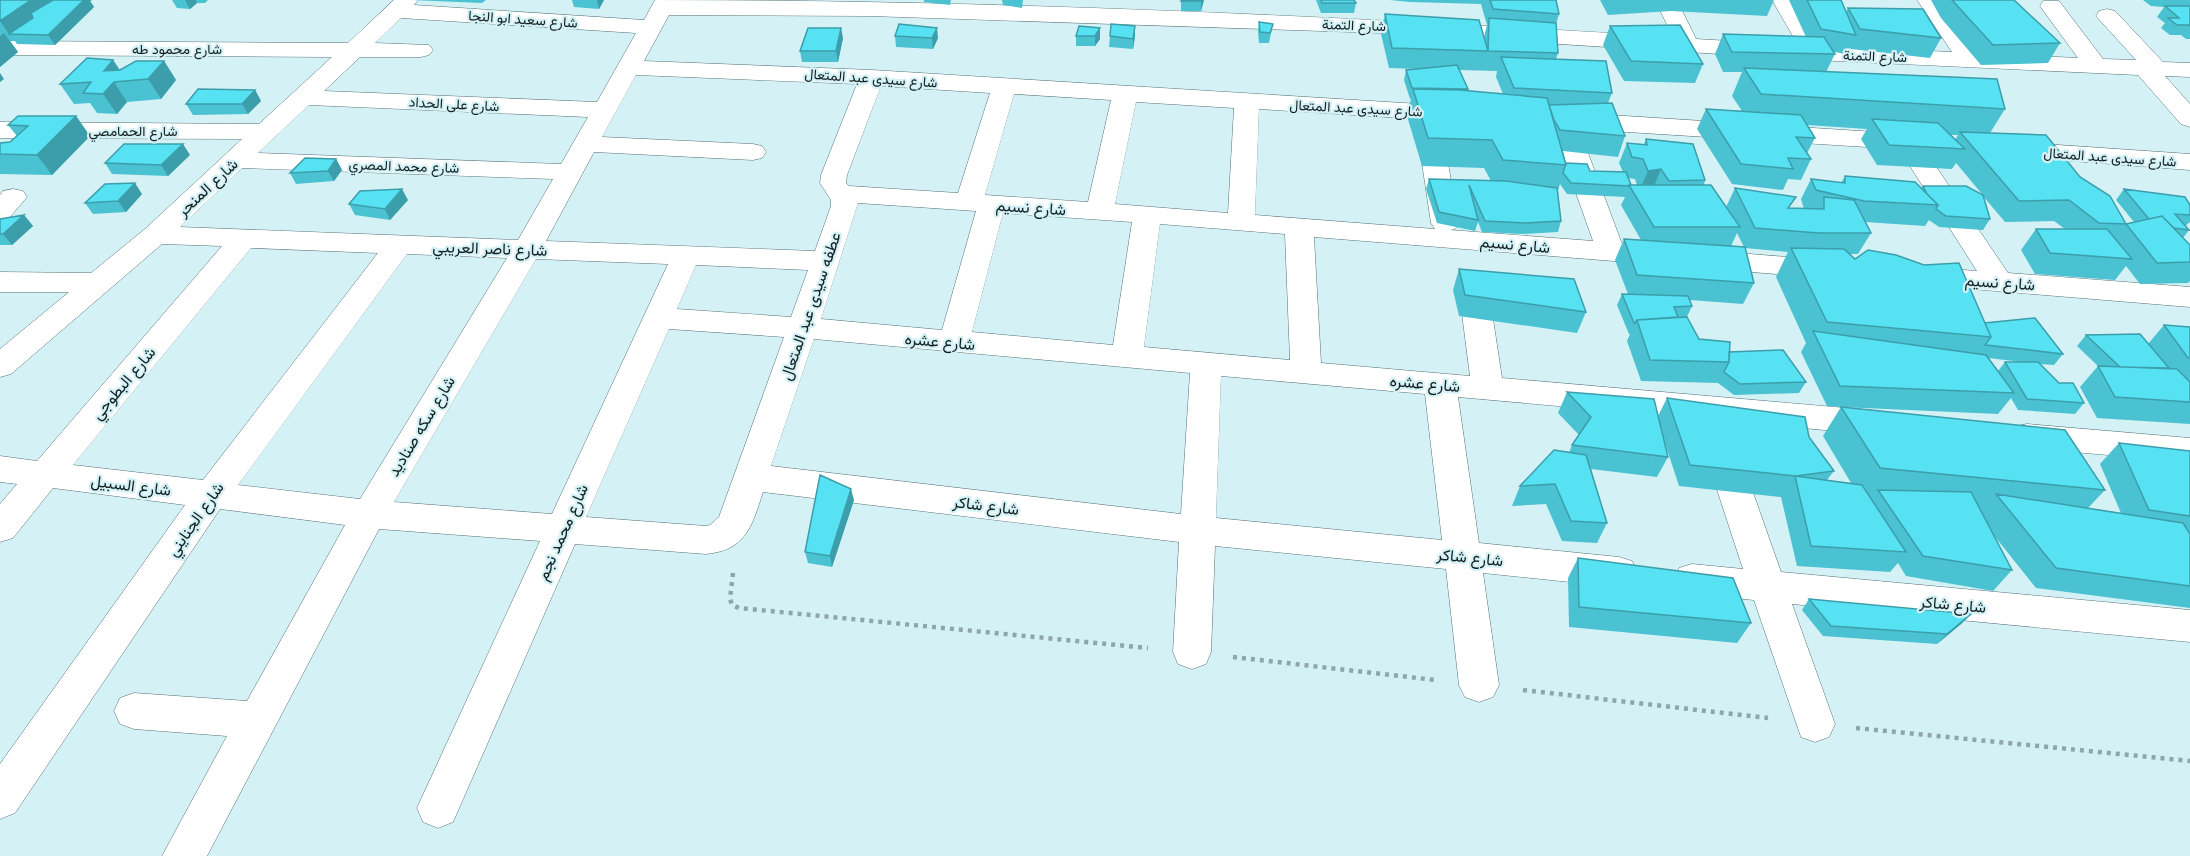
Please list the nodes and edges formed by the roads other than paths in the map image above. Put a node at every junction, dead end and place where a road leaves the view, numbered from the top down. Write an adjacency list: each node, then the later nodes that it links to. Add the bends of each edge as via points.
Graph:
1 (1666, 0): 12 (street)
2 (1783, 0): 16 (street)
3 (1928, 0): 17 (street)
4 (401, 5): 10 (street, شارع سعيد ابو النجا); 14 (street, شارع المنحر)
5 (872, 5): 7 (street, شارع التمنة); 10 (street, شارع التمنة)
6 (2052, 6): 18 (street)
7 (988, 7): 8 (street, شارع التمنة)
8 (1126, 8): 9 (street, شارع التمنة)
9 (1259, 10): 12 (street, شارع التمنة, via 1486,22)
10 (660, 12): 19 (street, شارع سكه صناديد)
11 (2107, 16): 20 (street)
12 (1688, 45): 16 (street, شارع التمنة)
13 (0, 48): 14 (street, شارع محمود طه)
14 (353, 49): 15 (street, شارع محمود طه); 25 (street, شارع المنحر)
15 (421, 50)
16 (1815, 53): 17 (street, شارع التمنة)
17 (1970, 60): 18 (street, شارع التمنة)
18 (2095, 65): 20 (street, شارع التمنة)
19 (630, 68): 22 (street, شارع سيدى عبد المتعال); 27 (street, شارع سكه صناديد)
20 (2150, 68): 21 (street, شارع التمنة); 30 (street)
21 (2190, 70)
22 (872, 77): 23 (street, شارع سيدى عبد المتعال); 45 (street, عطفه سيدى عبد المتعال, via 834,175 833,183)
23 (1005, 87): 24 (street, شارع سيدى عبد المتعال); 46 (street)
24 (1125, 94): 26 (street, شارع سيدى عبد المتعال); 47 (street)
25 (302, 97): 27 (street, شارع على الحداد); 33 (street, شارع المنحر)
26 (1247, 101): 28 (street, شارع سيدى عبد المتعال); 49 (street)
27 (606, 110): 35 (street, شارع سكه صناديد)
28 (1427, 112): 29 (street, شارع سيدى عبد المتعال); 54 (street)
29 (1472, 115)
30 (2190, 119)
31 (0, 130): 33 (street, شارع الحمامصي)
32 (1725, 131): 34 (street); 41 (street); 57 (street, via 1551,120)
33 (266, 132): 40 (street, شارع المنحر)
34 (1907, 142): 36 (street); 65 (street)
35 (587, 144): 38 (street); 43 (street, شارع سكه صناديد)
36 (1937, 144)
37 (1993, 148): 39 (street, شارع سيدى عبد المتعال)
38 (753, 152)
39 (2060, 153): 42 (street, شارع سيدى عبد المتعال); 44 (street)
40 (237, 160): 43 (street, شارع محمد المصري); 51 (street, شارع المنحر)
41 (1741, 160)
42 (2190, 162)
43 (572, 172): 56 (street, شارع سكه صناديد)
44 (2081, 182)
45 (840, 194): 46 (street, شارع نسيم); 59 (street, عطفه سيدى عبد المتعال, via 845,206)
46 (981, 203): 47 (street, شارع نسيم); 72 (street)
47 (1100, 211): 48 (street, شارع نسيم)
48 (1148, 215): 49 (street, شارع نسيم); 73 (street)
49 (1241, 222): 50 (street, شارع نسيم)
50 (1299, 227): 54 (street, شارع نسيم); 76 (street)
51 (155, 235): 52 (street, شارع ناصر العريبي); 66 (street, شارع المنحر)
52 (245, 237): 55 (street, شارع ناصر العريبي); 89 (street, شارع البطوجي)
53 (1783, 238): 60 (street)
54 (1448, 239): 57 (street, شارع نسيم)
55 (399, 245): 56 (street, شارع ناصر العريبي); 91 (street, شارع الجنايني)
56 (527, 249): 58 (street, شارع ناصر العريبي); 92 (street, شارع سكه صناديد)
57 (1611, 252): 60 (street, شارع نسيم)
58 (686, 256): 59 (street, شارع ناصر العريبي); 70 (street, شارع محمد نجم)
59 (825, 261): 71 (street, عطفه سيدى عبد المتعال)
60 (1798, 267): 62 (street, شارع نسيم); 68 (street)
61 (2144, 267): 67 (street)
62 (1857, 271)
63 (1892, 274): 65 (street, شارع نسيم)
64 (0, 282): 66 (street)
65 (1999, 282): 67 (street, شارع نسيم)
66 (97, 283): 75 (street, شارع المنحر)
67 (2178, 296)
68 (1814, 298)
69 (1476, 306): 79 (street)
70 (659, 318): 71 (street, شارع عشره); 94 (street, شارع محمد نجم)
71 (802, 328): 72 (street, شارع عشره); 90 (street, عطفه سيدى عبد المتعال)
72 (954, 342): 73 (street, شارع عشره)
73 (1127, 357): 74 (street, شارع عشره)
74 (1206, 364): 76 (street, شارع عشره); 95 (street)
75 (0, 366)
76 (1306, 373): 78 (street, شارع عشره)
77 (1672, 375): 81 (street)
78 (1440, 384): 79 (street, شارع عشره); 97 (street)
79 (1488, 388): 81 (street, شارع عشره)
80 (1861, 391): 83 (street)
81 (1694, 406): 83 (street, شارع عشره); 98 (street)
82 (2062, 413): 86 (street)
83 (1876, 422): 84 (street, شارع عشره)
84 (1910, 425)
85 (2001, 433): 86 (street)
86 (2080, 440): 87 (street)
87 (2190, 450)
88 (0, 469): 89 (street, شارع السبيل)
89 (45, 475): 91 (street, شارع السبيل); 93 (street, شارع البطوجي)
90 (750, 477): 95 (street, شارع شاكر); 96 (street, عطفه سيدى عبد المتعال, via 735,522)
91 (211, 495): 92 (street, شارع السبيل); 105 (street, شارع الجنايني)
92 (369, 514): 94 (street, شارع السبيل); 103 (street, شارع سكه صناديد)
93 (0, 528)
94 (563, 530): 96 (street, شارع السبيل, via 706,540); 106 (street, شارع محمد نجم)
95 (1199, 530): 97 (street, شارع شاكر); 100 (street)
96 (725, 535)
97 (1462, 556): 98 (street, شارع شاكر); 101 (street)
98 (1768, 586): 99 (street, شارع شاكر); 104 (street)
99 (2190, 626)
100 (1192, 652)
101 (1479, 686)
102 (134, 711): 103 (street)
103 (257, 720): 107 (street, شارع سكه صناديد)
104 (1815, 724)
105 (0, 799)
106 (438, 808)
107 (184, 856)

